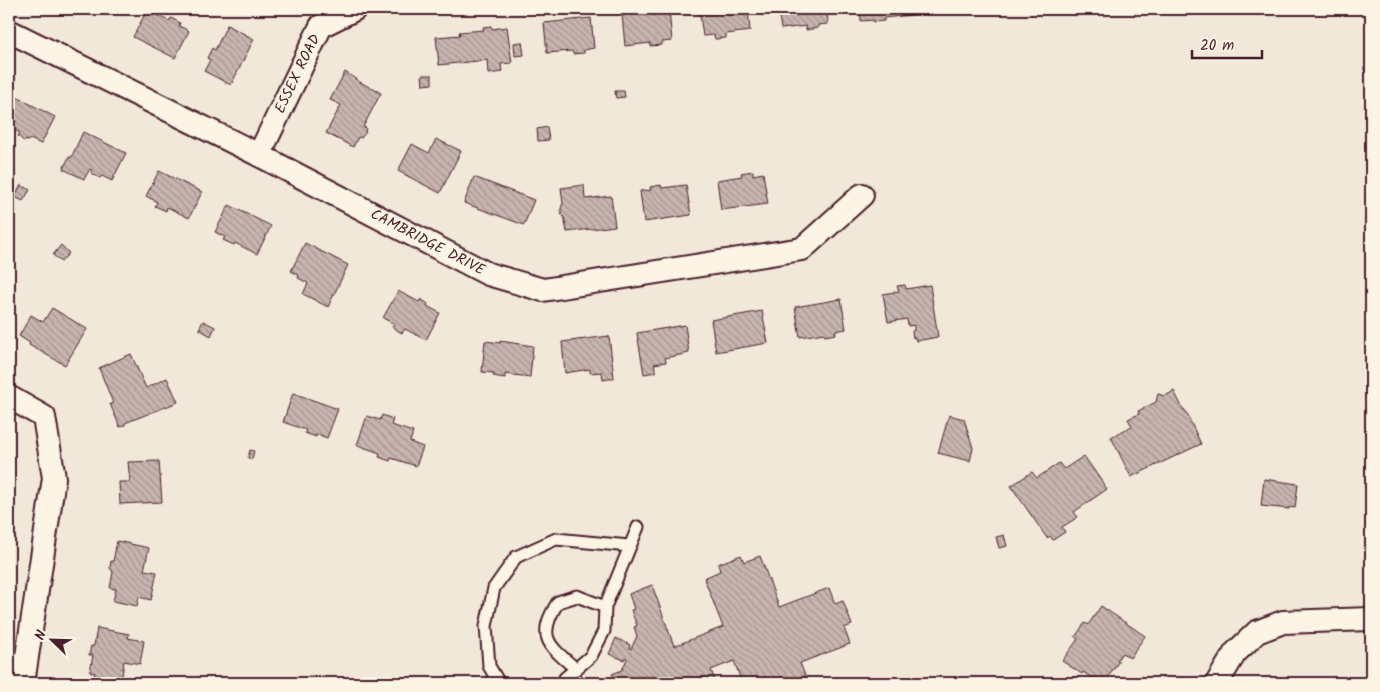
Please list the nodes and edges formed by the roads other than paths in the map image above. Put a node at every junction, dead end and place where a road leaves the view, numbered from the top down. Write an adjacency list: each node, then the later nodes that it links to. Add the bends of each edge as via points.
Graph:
1 (355, 9): 3 (street, ESSEX ROAD, via 321,26)
2 (9, 31): 3 (street, CAMBRIDGE DRIVE)
3 (259, 156): 4 (street, CAMBRIDGE DRIVE, via 488,274 543,290 802,249)
4 (862, 196)
5 (9, 396): 11 (street, via 44,417 54,478)
6 (638, 527): 7 (lane)
7 (630, 546): 8 (lane); 12 (lane, via 556,539 516,557 494,588 486,626 489,666)
8 (605, 607): 10 (lane, via 604,631 592,656); 10 (lane, via 577,596 558,602 549,617 546,632 553,650)
9 (1371, 618): 14 (street, via 1283,622 1257,632 1235,652)
10 (576, 669): 13 (lane)
11 (24, 683)
12 (499, 683)
13 (563, 683)
14 (1217, 683)

